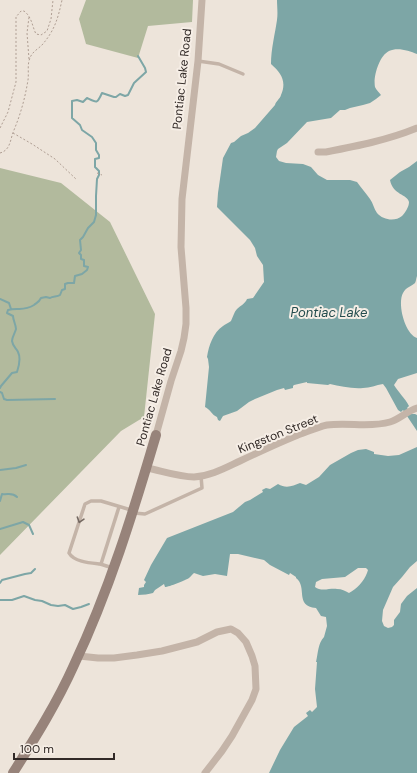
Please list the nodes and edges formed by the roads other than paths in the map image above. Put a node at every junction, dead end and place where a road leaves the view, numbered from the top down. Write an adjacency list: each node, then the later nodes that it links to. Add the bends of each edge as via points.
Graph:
1 (202, 0): 2 (street, Pontiac Lake Road)
2 (198, 61): 3 (lane, via 218,64); 7 (street, Pontiac Lake Road, via 182,199 181,247 186,324 181,351)
3 (243, 74)
4 (417, 128): 5 (street, via 375,142)
5 (318, 152)
6 (416, 408): 9 (street, Kingston Street, via 391,422 342,424 310,431 214,473)
7 (156, 435): 8 (street, Pontiac Lake Road)
8 (147, 468): 9 (street, Kingston Street, via 193,477); 11 (street, Pontiac Lake Road)
9 (201, 476): 11 (lane, via 202,488 145,514)
10 (119, 507): 11 (lane); 12 (lane); 12 (lane, one-way to 12, via 101,501 85,504 69,553 72,557 89,563)
11 (133, 512): 13 (street, Pontiac Lake Road)
12 (102, 564): 13 (lane)
13 (114, 568): 14 (street, Pontiac Lake Road)
14 (79, 656): 15 (street, Pontiac Lake Road, via 46,719); 16 (street, via 98,658 137,655 197,642 217,632 231,629 238,633 246,642 252,656 256,689 232,736)
15 (13, 773)
16 (205, 773)

